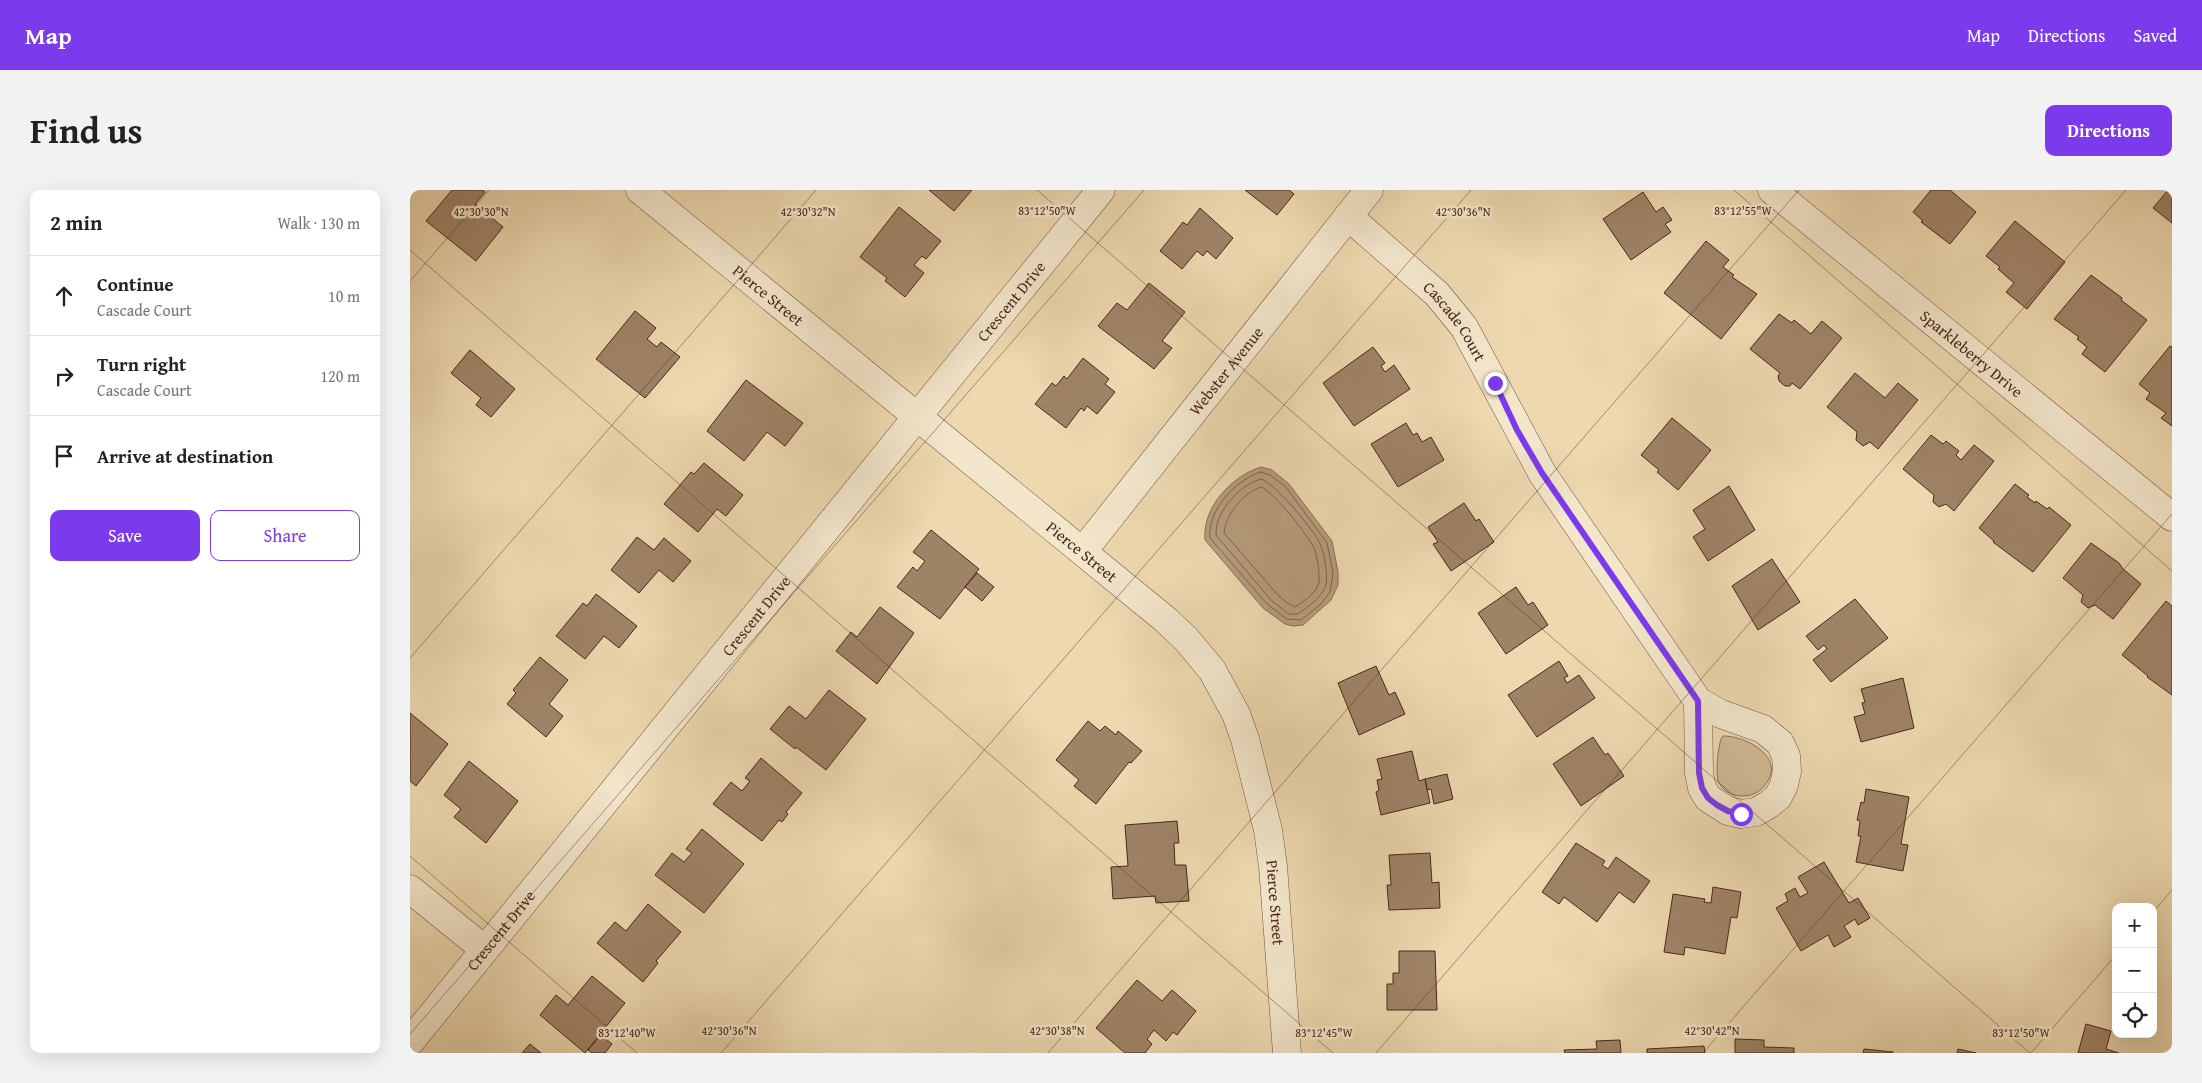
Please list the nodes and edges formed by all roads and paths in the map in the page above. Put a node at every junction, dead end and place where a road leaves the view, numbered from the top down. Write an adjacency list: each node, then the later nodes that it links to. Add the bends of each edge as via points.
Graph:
1 (640, 190): 6 (street, Pierce Street)
2 (1101, 190): 6 (street, Crescent Drive)
3 (1369, 190): 5 (street, Webster Avenue)
4 (1772, 190): 7 (street, Sparkleberry Drive)
5 (1348, 216): 8 (street, Webster Avenue); 9 (street, Cascade Court, via 1437,294 1464,327 1542,473)
6 (918, 417): 8 (street, Pierce Street); 11 (street, Crescent Drive)
7 (2172, 517)
8 (1083, 551): 13 (street, Pierce Street, via 1186,639 1212,670 1236,714 1259,793 1273,866)
9 (1698, 701)
10 (410, 889): 11 (street)
11 (484, 949): 12 (street, Crescent Drive)
12 (410, 1042)
13 (1287, 1053)

